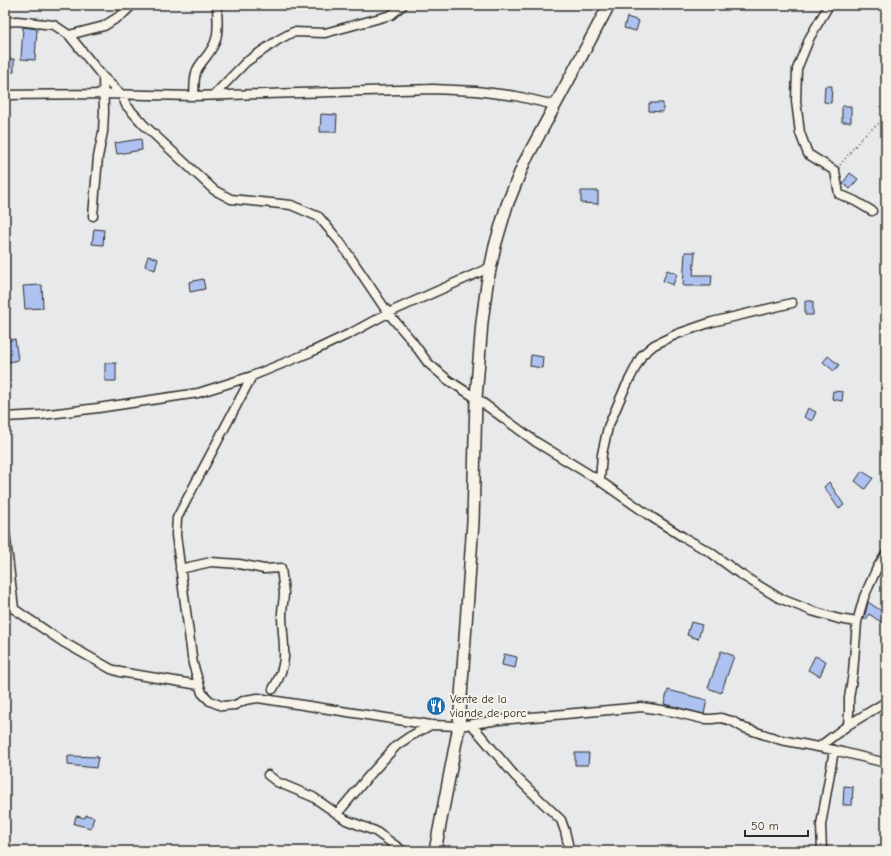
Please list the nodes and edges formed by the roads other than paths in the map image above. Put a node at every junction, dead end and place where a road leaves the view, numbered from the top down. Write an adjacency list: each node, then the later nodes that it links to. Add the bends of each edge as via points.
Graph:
1 (132, 5): 7 (street, via 104,26)
2 (217, 5): 13 (street, via 216,39 197,69)
3 (403, 5): 11 (street, via 391,15 325,34 293,32 246,62)
4 (609, 5): 14 (main road)
5 (829, 5): 15 (street, via 810,37 797,69 796,101 800,133 808,154 835,171 839,194)
6 (5, 22): 7 (street, via 54,25)
7 (69, 35): 8 (street)
8 (103, 77): 9 (street); 12 (street)
9 (103, 94): 10 (street); 12 (street); 16 (street, via 103,132 98,157)
10 (5, 95)
11 (214, 95): 13 (street); 14 (street, via 433,89 516,96)
12 (122, 96): 13 (street); 19 (street, via 126,105 144,125 221,195 231,199 291,205 319,217 340,242)
13 (194, 96)
14 (555, 105): 17 (main road, via 524,163 507,205)
15 (872, 212)
16 (93, 216)
17 (491, 267): 19 (street); 21 (main road, via 482,322)
18 (792, 303): 23 (street, via 712,322 676,334 654,345 642,356 608,427)
19 (388, 313): 20 (street, via 317,349); 21 (street, via 428,363)
20 (252, 376): 22 (street, via 182,395 98,408); 26 (street, via 177,518)
21 (476, 398): 23 (street, via 536,442); 36 (main road, via 473,522)
22 (5, 417)
23 (600, 481): 29 (street, via 779,598 812,611)
24 (5, 532): 28 (street)
25 (886, 554): 29 (street, via 864,598)
26 (180, 569): 30 (street, via 193,664); 31 (street, via 211,562 264,569 281,568 284,593 284,663)
27 (5, 605): 28 (street)
28 (14, 609): 30 (street, via 63,642 111,669)
29 (857, 622): 35 (street)
30 (199, 685): 33 (street, via 202,693 210,701 222,706 258,698)
31 (273, 689)
32 (886, 702): 35 (street)
33 (431, 725): 36 (street); 41 (street, via 396,746)
34 (472, 725): 36 (street); 37 (street, via 499,720 642,707 703,719 732,720 744,728 782,740); 42 (street, via 514,776 561,820)
35 (848, 725): 37 (street)
36 (459, 726): 46 (main road)
37 (819, 747): 38 (street)
38 (834, 750): 39 (street); 47 (street, via 821,825)
39 (886, 763)
40 (268, 775): 41 (street, via 277,782 312,797)
41 (337, 814): 45 (street, via 375,831)
42 (568, 844)
43 (86, 851): 44 (street)
44 (100, 851)
45 (403, 851)
46 (435, 851)
47 (822, 851)

